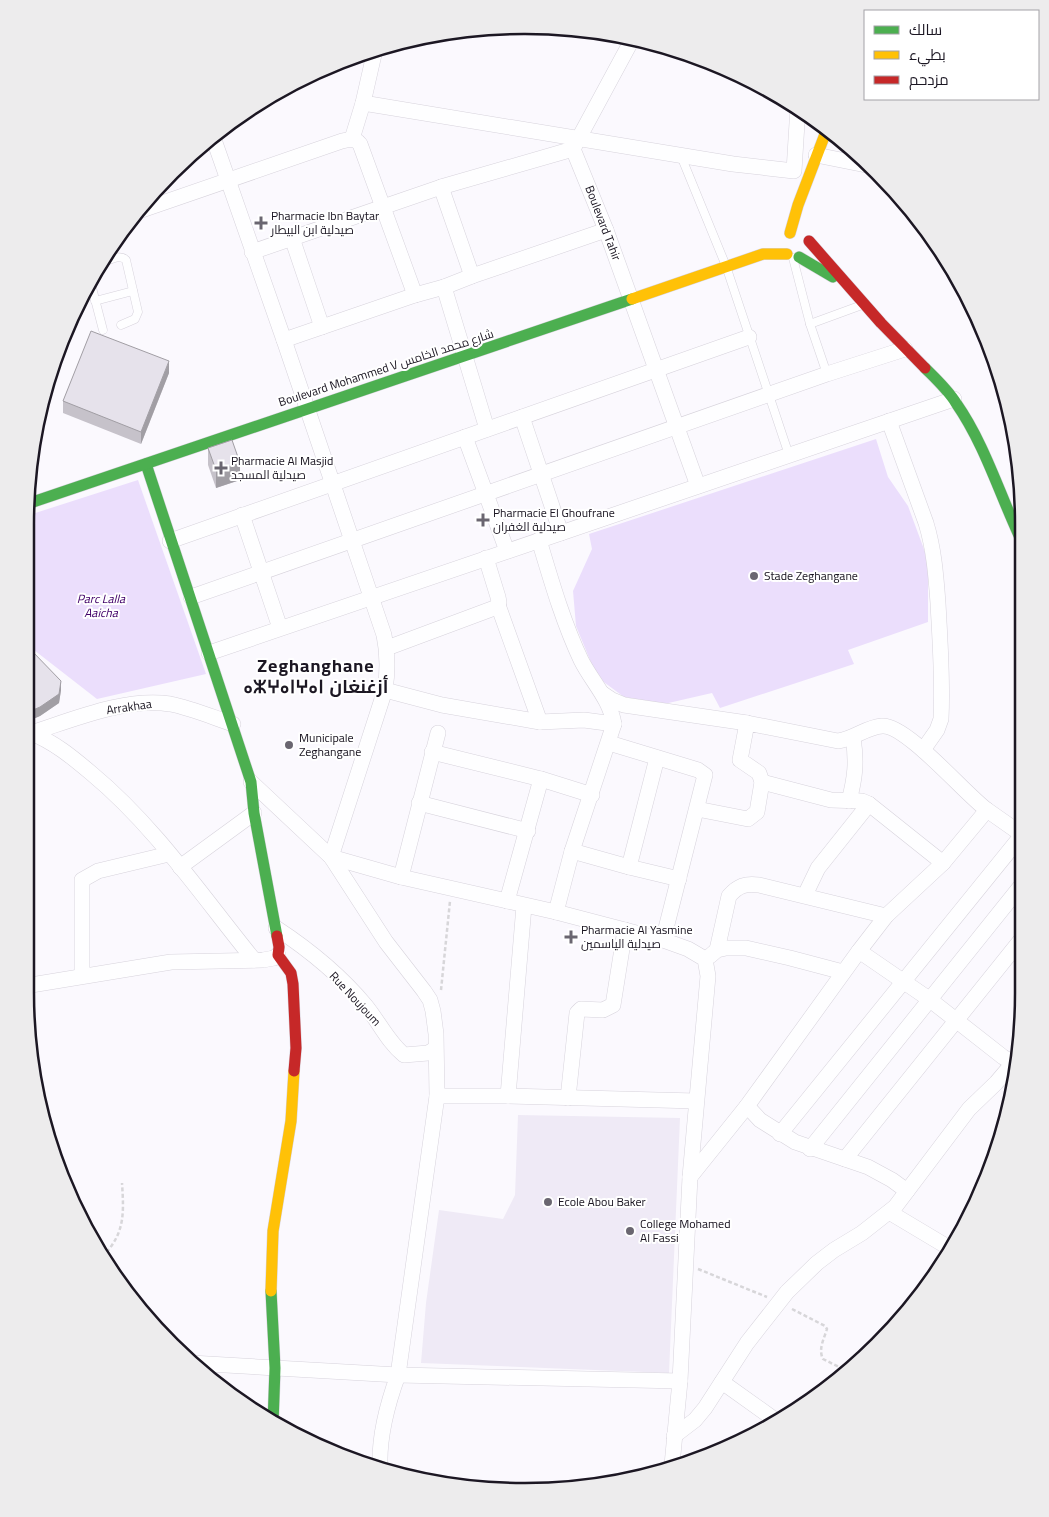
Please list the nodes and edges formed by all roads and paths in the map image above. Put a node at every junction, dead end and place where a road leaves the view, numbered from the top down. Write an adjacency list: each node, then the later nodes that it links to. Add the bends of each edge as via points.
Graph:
1 (628, 45): 7 (street)
2 (373, 58): 3 (street)
3 (363, 103): 6 (street); 7 (street)
4 (797, 116): 12 (street)
5 (824, 136): 9 (main road)
6 (352, 139): 14 (street); 18 (street, via 360,144)
7 (576, 144): 10 (street); 15 (street); 19 (street, Boulevard Tahir)
8 (214, 145): 14 (street)
9 (816, 154): 11 (street); 13 (main road)
10 (681, 156): 12 (street); 27 (lane)
11 (849, 157)
12 (794, 171): 13 (street)
13 (810, 174): 16 (main road)
14 (227, 179): 17 (street); 23 (street)
15 (441, 187): 18 (street); 28 (street)
16 (803, 192): 20 (main road); 21 (main road)
17 (151, 207)
18 (383, 207): 22 (street); 33 (street)
19 (606, 230): 28 (street); 34 (street, Boulevard Tahir)
20 (806, 233): 21 (main road, via 798,231); 25 (main road, via 807,252); 29 (main road)
21 (786, 237): 24 (main road, Boulevard Mohammed V شارع محمد الخامس); 25 (main road, via 784,250)
22 (292, 238): 23 (street); 39 (street)
23 (252, 252): 42 (street)
24 (754, 256): 25 (main road, Boulevard Mohammed V شارع محمد الخامس); 27 (main road, Boulevard Mohammed V شارع محمد الخامس)
25 (793, 256): 29 (main road); 37 (lane)
26 (111, 260): 32 (lane, via 119,257 126,260)
27 (726, 266): 34 (main road, Boulevard Mohammed V شارع محمد الخامس); 41 (lane)
28 (472, 276): 30 (street)
29 (844, 283): 36 (main road)
30 (444, 287): 33 (street); 44 (street)
31 (93, 291): 35 (lane)
32 (133, 291): 35 (lane); 38 (lane, via 137,316)
33 (415, 295): 39 (street)
34 (631, 298): 44 (main road, Boulevard Mohammed V شارع محمد الخامس); 45 (street, Boulevard Tahir)
35 (95, 300): 40 (lane)
36 (864, 304): 37 (lane); 43 (main road)
37 (810, 324): 46 (lane)
38 (121, 325)
39 (322, 327): 42 (street)
40 (103, 330)
41 (749, 337): 45 (street); 47 (lane)
42 (284, 340): 49 (street)
43 (905, 349): 46 (street); 48 (main road)
44 (466, 356): 49 (main road, Boulevard Mohammed V شارع محمد الخامس); 53 (street)
45 (657, 369): 50 (street); 52 (street, Boulevard Tahir)
46 (827, 374): 47 (street)
47 (768, 394): 52 (street); 55 (lane)
48 (954, 399): 51 (street); 63 (main road, via 984,452)
49 (306, 409): 56 (main road, Boulevard Mohammed V شارع محمد الخامس); 58 (street)
50 (522, 417): 53 (street); 57 (street)
51 (889, 422): 55 (street); 88 (street, via 923,515 933,553 941,719)
52 (677, 426): 57 (street); 59 (street, Boulevard Tahir)
53 (488, 429): 54 (street)
54 (465, 437): 58 (street); 60 (street)
55 (789, 455): 59 (street)
56 (146, 464): 61 (main road, Boulevard Mohammed V شارع محمد الخامس); 65 (main road)
57 (541, 474): 60 (street); 64 (street)
58 (332, 484): 62 (street); 67 (street)
59 (698, 486): 64 (street)
60 (485, 494): 67 (street); 68 (street)
61 (35, 501)
62 (242, 515): 65 (street); 70 (street)
63 (1015, 525)
64 (561, 533): 66 (street)
65 (170, 540): 71 (main road)
66 (539, 540): 68 (street); 78 (street, via 578,652)
67 (351, 541): 70 (street); 72 (street)
68 (507, 551): 69 (street)
69 (486, 558): 72 (street); 73 (street)
70 (262, 572): 71 (street); 74 (street)
71 (191, 597): 76 (main road)
72 (371, 597): 74 (street); 75 (street)
73 (498, 605): 75 (street); 79 (street)
74 (280, 628): 76 (street)
75 (387, 648): 77 (street)
76 (209, 653): 81 (main road)
77 (385, 690): 79 (street, via 442,705); 106 (street)
78 (602, 694): 80 (street, via 624,705); 82 (street)
79 (540, 722): 82 (street, via 584,720)
80 (747, 723): 86 (street, via 838,741); 93 (street, via 740,760 759,772)
81 (233, 724): 83 (street, Arrakhaa, via 185,707 143,703); 92 (main road)
82 (614, 724): 87 (street)
83 (34, 730)
84 (438, 733): 89 (street)
85 (34, 734): 105 (street, via 68,753 100,780 155,835)
86 (853, 738): 88 (street, via 872,727 888,726); 95 (street, via 856,773)
87 (609, 743): 90 (street); 94 (street)
88 (923, 750): 99 (street)
89 (432, 752): 91 (street); 96 (street)
90 (657, 758): 98 (street, via 704,772); 109 (street)
91 (541, 780): 94 (street); 102 (street)
92 (251, 782): 100 (main road); 106 (street)
93 (762, 782): 95 (street, via 831,800); 98 (street, via 757,812 752,818)
94 (592, 795): 104 (street)
95 (850, 801): 97 (street)
96 (419, 803): 102 (street); 110 (street)
97 (869, 804): 107 (street); 114 (street, via 818,868)
98 (697, 810): 111 (street)
99 (986, 810): 101 (street); 107 (street)
100 (254, 813): 108 (street); 119 (main road)
101 (1015, 830)
102 (528, 831): 115 (street)
103 (1015, 845): 130 (street)
104 (572, 851): 109 (street); 117 (street)
105 (169, 854): 108 (street); 129 (street, via 98,872 82,880)
106 (331, 857): 110 (street); 135 (street, via 386,942 430,1000 436,1034)
107 (943, 863): 118 (street)
108 (180, 867): 127 (street)
109 (629, 867): 111 (street)
110 (401, 877): 112 (street)
111 (679, 879): 121 (street)
112 (452, 888): 115 (street); 132 (path)
113 (1015, 893): 133 (street)
114 (805, 896): 118 (street); 123 (street, via 759,885 740,886 729,896)
115 (507, 901): 116 (street)
116 (524, 906): 117 (street); 139 (street)
117 (556, 912): 120 (street)
118 (886, 916): 124 (street)
119 (276, 928): 125 (main road); 135 (street, Rue Noujoum, via 348,987 404,1055)
120 (625, 930): 121 (street); 140 (street, via 613,1005 603,1010 581,1009 577,1013)
121 (663, 940): 126 (street)
122 (1015, 947): 134 (street)
123 (717, 950): 126 (street); 128 (street, via 746,948)
124 (859, 951): 128 (street); 130 (street)
125 (278, 955): 127 (street); 156 (main road, via 291,973 296,1048 291,1121 273,1231 271,1304)
126 (705, 959): 141 (street, via 708,976)
127 (254, 960): 129 (street, via 171,962)
128 (843, 972): 142 (street)
129 (82, 976): 131 (street)
130 (903, 982): 133 (street); 143 (street)
131 (34, 984)
132 (440, 995)
133 (929, 999): 134 (street); 144 (street)
134 (956, 1019): 136 (street); 145 (street)
135 (435, 1049): 138 (street)
136 (1010, 1061)
137 (1009, 1070): 148 (street, via 969,1109)
138 (437, 1096): 139 (street); 157 (street)
139 (508, 1096): 140 (street)
140 (568, 1098): 141 (street)
141 (696, 1101): 146 (street)
142 (746, 1106): 143 (street); 146 (street)
143 (780, 1134): 144 (street)
144 (810, 1149): 145 (street)
145 (845, 1159): 148 (street, via 878,1172)
146 (690, 1177): 152 (street)
147 (122, 1183): 151 (path, via 124,1211 121,1228)
148 (908, 1191): 149 (street)
149 (889, 1212): 150 (street); 153 (street, via 817,1263)
150 (945, 1246)
151 (107, 1251)
152 (685, 1263): 153 (path); 158 (street)
153 (779, 1302): 155 (path, via 825,1326 827,1330 821,1356); 159 (street)
154 (204, 1364): 156 (street)
155 (840, 1367)
156 (275, 1368): 157 (street); 160 (main road)
157 (398, 1375): 158 (street); 164 (street, via 384,1423)
158 (680, 1381): 162 (street)
159 (722, 1382): 161 (street); 162 (street, via 695,1420)
160 (273, 1414)
161 (771, 1417)
162 (674, 1436): 163 (street)
163 (672, 1460)
164 (380, 1461)

